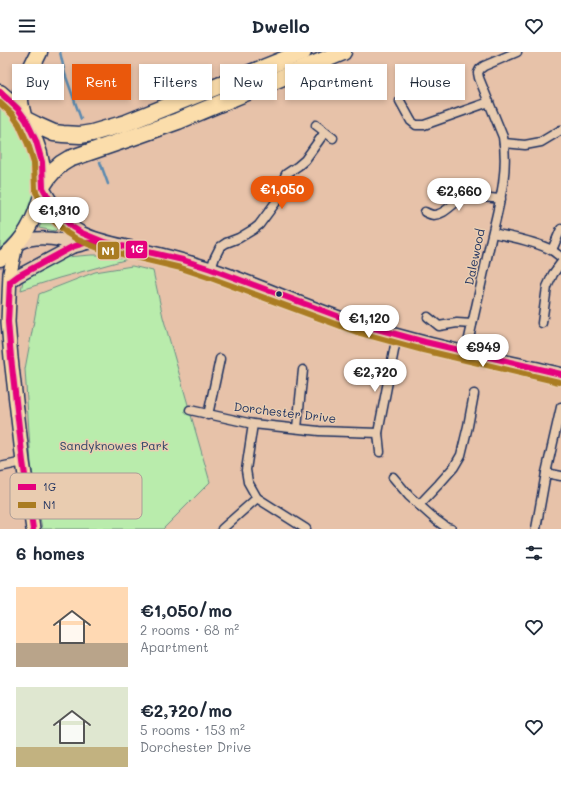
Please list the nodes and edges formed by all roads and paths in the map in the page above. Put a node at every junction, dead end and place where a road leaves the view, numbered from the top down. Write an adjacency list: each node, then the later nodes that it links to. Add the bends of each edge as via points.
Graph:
1 (39, 52): 8 (highway, via 21,94)
2 (303, 52): 8 (highway, via 126,123 92,133 54,133)
3 (344, 52): 14 (highway, via 178,121 62,162 51,172)
4 (517, 52): 7 (street, Dalewood, via 480,69 479,78)
5 (0, 92): 8 (highway)
6 (400, 101): 7 (street, via 416,125 424,125)
7 (489, 102): 13 (street, Dalewood, via 504,137)
8 (24, 118): 14 (highway, via 36,140 42,162)
9 (316, 126): 11 (street)
10 (561, 130): 13 (street, via 541,142 525,145)
11 (325, 132): 12 (street); 26 (street, via 305,160 286,174 279,198 259,225 220,247)
12 (333, 138)
13 (504, 143): 15 (street, Dalewood, via 505,168)
14 (43, 186): 19 (main road, via 57,212 72,227); 21 (highway, via 36,214)
15 (501, 199): 16 (street, via 464,198 441,213 433,215); 18 (street, Dalewood)
16 (425, 212)
17 (561, 229): 22 (street)
18 (493, 233): 22 (street); 32 (street, Dalewood)
19 (104, 242): 20 (main road); 26 (main road)
20 (85, 243): 21 (main road, via 31,238); 27 (main road, via 40,264)
21 (18, 244): 24 (highway); 27 (main road)
22 (552, 250): 23 (street)
23 (561, 257)
24 (0, 259)
25 (561, 263): 31 (street, via 547,287)
26 (211, 269): 33 (main road, via 329,314)
27 (10, 282): 30 (main road)
28 (0, 304): 30 (main road)
29 (428, 317): 32 (street, via 439,326)
30 (8, 322): 46 (main road)
31 (542, 323)
32 (472, 324): 34 (street, Dalewood)
33 (397, 335): 34 (main road); 44 (street)
34 (466, 352): 37 (main road)
35 (220, 358): 41 (street)
36 (303, 370): 43 (street)
37 (561, 374)
38 (474, 394): 53 (street, via 461,455 454,467)
39 (561, 407): 49 (street)
40 (190, 410): 41 (street, Dorchester Drive)
41 (208, 414): 42 (street, Dorchester Drive)
42 (253, 424): 43 (street, Dorchester Drive); 52 (street, via 246,470 248,482)
43 (297, 428): 44 (street, Dorchester Drive)
44 (378, 433): 45 (street)
45 (380, 452)
46 (23, 462): 47 (street); 48 (main road)
47 (0, 467)
48 (25, 473)
49 (546, 473): 50 (street); 59 (street)
50 (561, 476)
51 (393, 477): 53 (street)
52 (257, 498): 56 (street); 57 (street)
53 (419, 505): 58 (street)
54 (32, 519): 55 (main road)
55 (33, 529)
56 (222, 529)
57 (306, 529)
58 (450, 529)
59 (536, 529)

